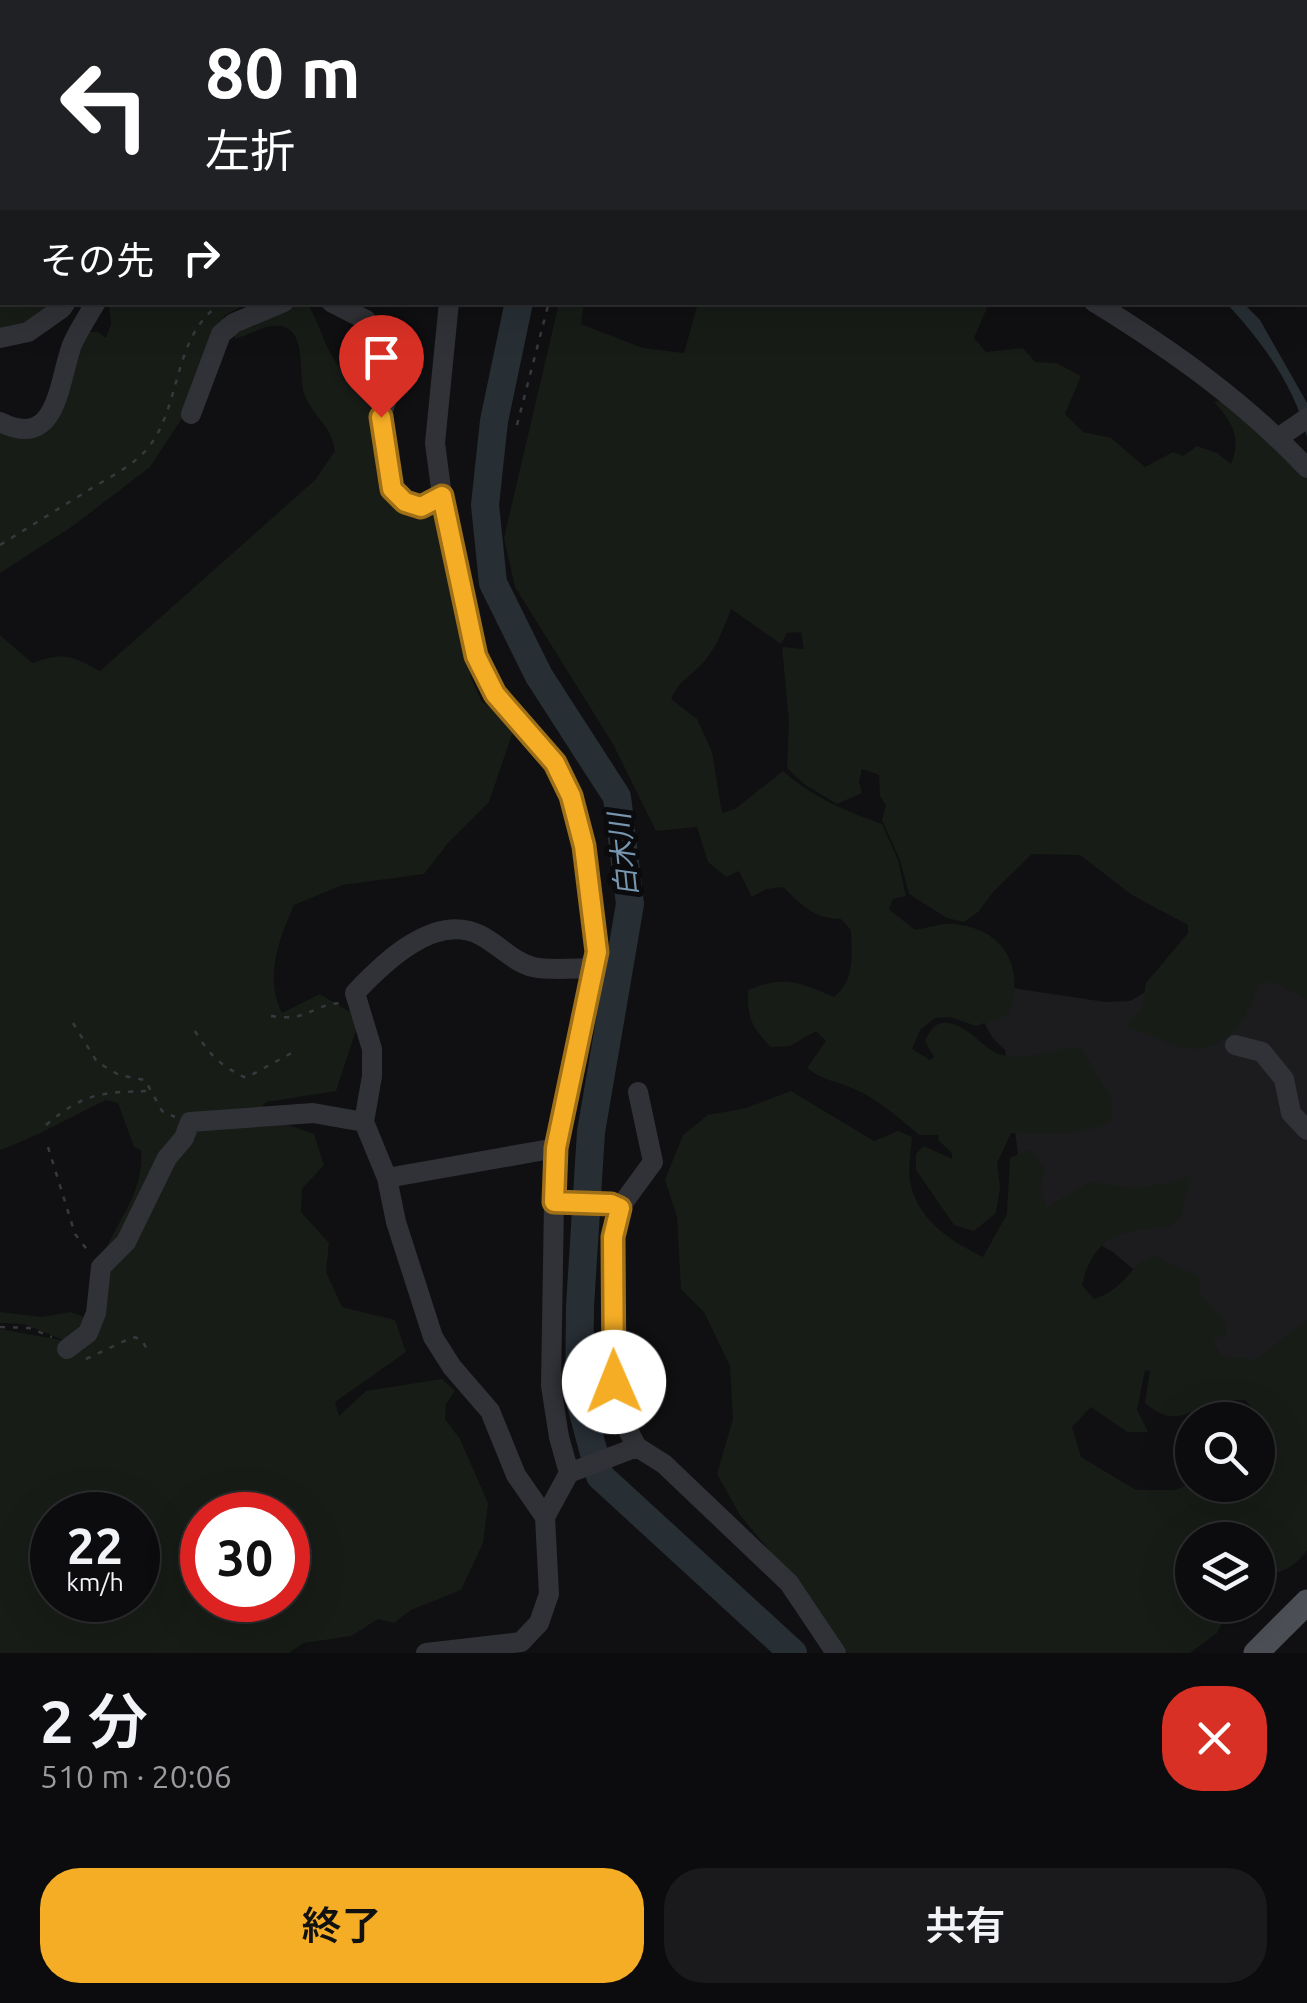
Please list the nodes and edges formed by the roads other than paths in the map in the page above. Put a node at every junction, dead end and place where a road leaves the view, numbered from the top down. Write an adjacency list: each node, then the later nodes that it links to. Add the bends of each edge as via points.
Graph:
1 (64, 305): 7 (street, via 28,332)
2 (94, 305): 10 (street, via 73,343 52,412 27,430)
3 (276, 305): 8 (street, via 221,334)
4 (337, 305): 13 (street, via 366,320 391,355 396,374 381,417 392,489 421,507)
5 (449, 305): 13 (street, via 435,444)
6 (1099, 305): 11 (street, via 1226,391)
7 (0, 338)
8 (191, 414)
9 (1303, 420): 11 (street)
10 (0, 422)
11 (1278, 438): 12 (street)
12 (1307, 468)
13 (442, 496): 14 (street, via 476,656 495,694 555,763 571,796 592,892)
14 (595, 968): 17 (street, via 537,969 471,931 426,936 408,947 355,993 372,1050); 19 (street)
15 (1236, 1046): 18 (street, via 1262,1052 1284,1079 1290,1113)
16 (638, 1092): 22 (street, via 654,1162)
17 (364, 1122): 20 (street); 23 (street, via 314,1113 190,1122 126,1242 101,1267 88,1333)
18 (1307, 1130)
19 (556, 1148): 20 (street); 21 (street)
20 (387, 1178): 26 (street, via 433,1338 490,1411 516,1475)
21 (554, 1202): 22 (street); 25 (street, via 551,1386 559,1437)
22 (616, 1206): 24 (street, via 614,1406)
23 (67, 1350)
24 (629, 1450): 25 (street); 28 (street, via 664,1464 789,1584)
25 (575, 1470): 26 (street)
26 (545, 1517): 29 (street, via 549,1594 540,1623 520,1642)
27 (1307, 1602): 31 (main road)
28 (826, 1647)
29 (500, 1648): 30 (street)
30 (426, 1653)
31 (1256, 1653)

